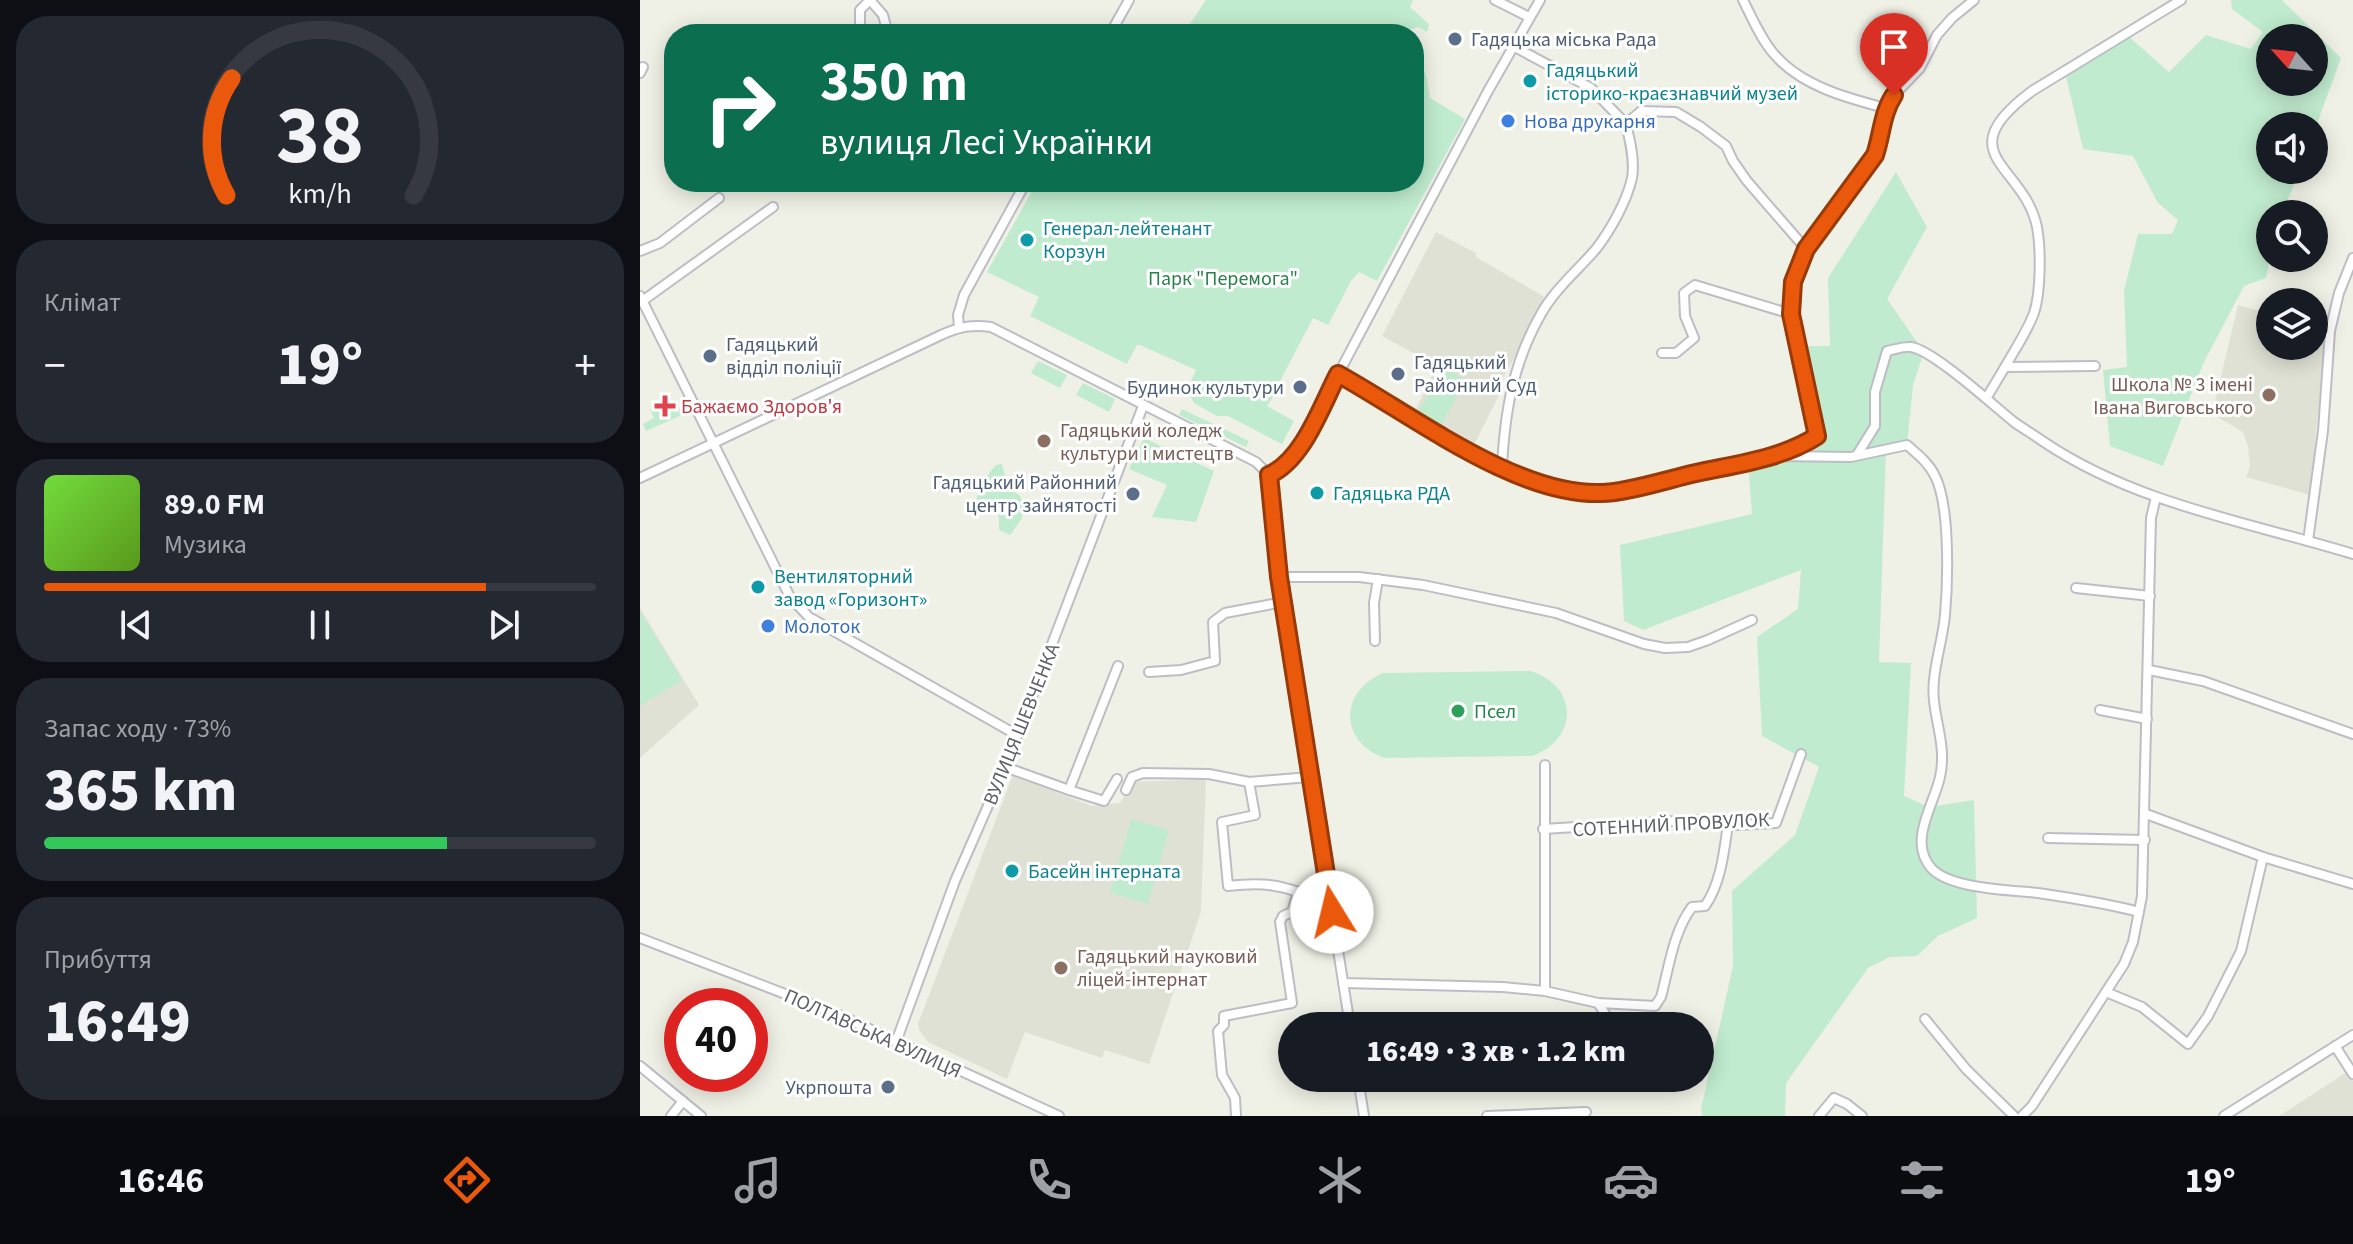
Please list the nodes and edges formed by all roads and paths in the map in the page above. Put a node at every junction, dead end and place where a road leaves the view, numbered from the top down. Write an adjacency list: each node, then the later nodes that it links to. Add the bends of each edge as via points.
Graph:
1 (870, 0): 9 (street, via 860,10); 10 (street)
2 (1128, 0): 11 (street)
3 (1495, 0): 8 (street)
4 (1540, 0): 8 (street)
5 (1743, 0): 13 (street, via 1774,54 1788,67 1824,89)
6 (1974, 0): 13 (street, via 1937,35 1920,68)
7 (2181, 0): 26 (street, via 2032,91 1999,120 1992,148 2000,168 2032,210 2039,257 2035,310)
8 (1529, 17): 12 (street)
9 (860, 24)
10 (885, 24)
11 (1115, 24)
12 (1513, 46): 14 (street, via 1591,88); 27 (street)
13 (1885, 108): 18 (street, via 1875,155)
14 (1626, 124): 18 (street, via 1641,111 1676,112 1701,127 1726,146 1747,181); 33 (street, via 1632,177 1598,246 1558,290 1519,358 1504,422)
15 (1021, 192): 23 (street, via 964,295)
16 (719, 198): 19 (street, via 660,243)
17 (773, 207): 21 (street)
18 (1806, 249): 22 (street, via 1793,282)
19 (640, 251)
20 (2353, 258): 37 (street, via 2330,331)
21 (641, 300): 30 (street)
22 (1791, 314): 24 (street, via 1695,285 1684,293 1685,316 1694,338 1676,353); 32 (street, via 1817,436)
23 (959, 327): 29 (street, via 991,327); 30 (street)
24 (1662, 353)
25 (2095, 366): 26 (street)
26 (2005, 367): 28 (street)
27 (1338, 374): 33 (street, via 1458,446); 34 (street, via 1295,456)
28 (1987, 397): 31 (street, via 1924,352 1911,347 1887,351 1875,392 1875,426); 36 (street, via 2059,452)
29 (1143, 406): 34 (street, via 1256,462); 52 (street, ВУЛИЦЯ ШЕВЧЕНКА)
30 (712, 442): 35 (street); 52 (street, via 798,608)
31 (1857, 455): 32 (street); 70 (street, via 1907,445 1936,476 1943,503 1945,612 1934,679 1943,743 1940,777 1921,837 1932,868 1944,877 1986,887)
32 (1774, 456): 33 (street, via 1603,493 1564,491)
33 (1502, 466)
34 (1269, 475): 39 (street)
35 (640, 478)
36 (2156, 497): 37 (street); 42 (street)
37 (2308, 541): 38 (street)
38 (2353, 554)
39 (1279, 577): 40 (street); 43 (street)
40 (1378, 579): 44 (street, via 1556,613 1665,648 1688,647); 45 (street)
41 (2076, 588): 42 (street)
42 (2150, 596): 47 (street)
43 (1283, 602): 48 (street, via 1225,613 1213,622 1215,661); 56 (street)
44 (1752, 620)
45 (1375, 641)
46 (1118, 666): 59 (street)
47 (2149, 670): 50 (street); 51 (street, via 2203,681)
48 (1149, 672)
49 (2100, 710): 50 (street)
50 (2147, 719): 61 (street)
51 (2353, 734)
52 (1017, 735): 55 (street, ВУЛИЦЯ ШЕВЧЕНКА)
53 (1801, 754): 62 (street, СОТЕННИЙ ПРОВУЛОК, via 1776,823)
54 (1545, 765): 63 (street)
55 (1005, 767): 59 (street); 80 (street, ВУЛИЦЯ ШЕВЧЕНКА, via 955,881)
56 (1310, 777): 58 (street); 68 (street)
57 (1117, 779): 59 (street, via 1104,801)
58 (1249, 782): 60 (street, via 1209,774 1143,773 1132,777); 69 (street, via 1255,815 1222,822 1228,886 1274,884)
59 (1069, 790)
60 (1126, 790)
61 (2146, 814): 65 (street); 66 (street)
62 (1728, 824): 63 (street, СОТЕННИЙ ПРОВУЛОК, via 1692,820); 75 (street, via 1711,897 1705,906 1688,912 1658,1004)
63 (1543, 829): 73 (street)
64 (2048, 838): 65 (street)
65 (2145, 840): 70 (street)
66 (2263, 857): 67 (street); 74 (street, via 2241,951 2188,1044 2142,1007)
67 (2353, 884)
68 (1328, 888): 69 (street); 72 (street)
69 (1298, 892): 90 (street, via 1292,912 1280,922 1292,1003 1224,1016 1218,1031 1222,1075 1235,1098)
70 (2139, 912): 74 (street, via 2129,953)
71 (640, 938): 80 (street, ПОЛТАВСЬКА ВУЛИЦЯ)
72 (1343, 983): 73 (street); 76 (street)
73 (1545, 991): 75 (street)
74 (2106, 992): 96 (street)
75 (1598, 1003): 77 (street)
76 (1348, 1012)
77 (1604, 1012)
78 (1925, 1019): 95 (street)
79 (2353, 1035): 81 (street)
80 (896, 1042): 89 (street, ПОЛТАВСЬКА ВУЛИЦЯ)
81 (2335, 1046): 83 (street); 97 (street)
82 (640, 1066): 85 (street)
83 (2353, 1074)
84 (1360, 1092): 91 (street)
85 (683, 1101): 87 (street); 88 (street)
86 (1586, 1112): 92 (street)
87 (671, 1116)
88 (701, 1116)
89 (1059, 1116)
90 (1236, 1116)
91 (1364, 1116)
92 (1487, 1116)
93 (1819, 1116): 94 (street, via 1834,1098)
94 (1862, 1116)
95 (2014, 1116)
96 (2022, 1116)
97 (2224, 1116)

